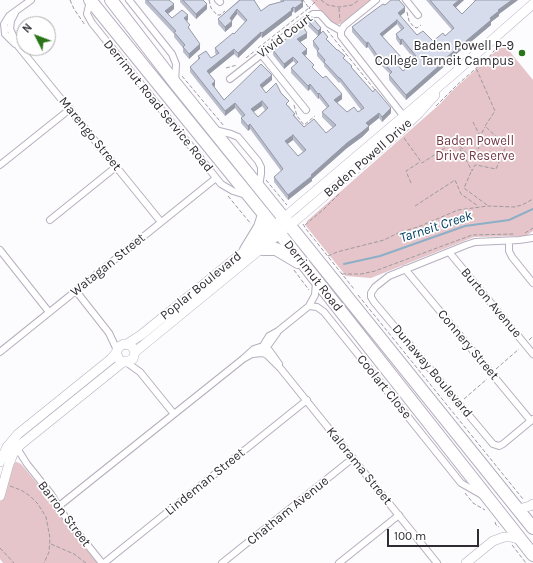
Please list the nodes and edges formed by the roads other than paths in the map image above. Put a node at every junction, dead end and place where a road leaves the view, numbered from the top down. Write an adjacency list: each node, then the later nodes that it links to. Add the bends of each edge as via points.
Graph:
1 (31, 0): 9 (street, Marengo Street, via 15,13)
2 (90, 0): 19 (street, Derrimut Road Service Road, via 87,14 92,23); 20 (highway, Derrimut Road)
3 (111, 0): 12 (highway, Derrimut Road)
4 (129, 0): 12 (street, via 172,54)
5 (376, 0): 10 (street)
6 (406, 0): 8 (street)
7 (533, 4): 16 (street, Baden Powell Drive)
8 (418, 15)
9 (4, 29): 14 (street, Marengo Street)
10 (341, 31): 11 (street, Vivid Court, via 329,24 320,14 313,14); 16 (street, via 343,40)
11 (261, 54): 13 (street, Vivid Court); 15 (street)
12 (178, 79): 22 (highway, Derrimut Road)
13 (230, 79)
14 (70, 109): 17 (street); 18 (street, Marengo Street)
15 (306, 110)
16 (406, 119): 22 (street, Baden Powell Drive)
17 (0, 165)
18 (117, 166): 23 (street); 24 (street, Marengo Street)
19 (216, 178): 20 (street, Derrimut Road Service Road, via 227,189); 24 (street, Watagan Street)
20 (247, 195): 21 (highway, Derrimut Road)
21 (264, 215): 25 (highway, Derrimut Road); 30 (highway)
22 (292, 218): 25 (street, Baden Powell Drive); 57 (highway, Derrimut Road, via 378,336)
23 (50, 220)
24 (161, 222): 37 (street, Watagan Street)
25 (277, 231): 28 (street, Poplar Boulevard); 30 (street, Poplar Boulevard); 33 (highway, Derrimut Road)
26 (533, 238): 27 (street)
27 (509, 241): 31 (street, via 475,242); 36 (street, via 512,257)
28 (263, 248): 33 (highway, via 276,249); 43 (street, Poplar Boulevard)
29 (0, 250): 32 (street)
30 (246, 250): 40 (street, Poplar Boulevard, via 141,335)
31 (449, 252): 34 (street); 44 (street, Burton Avenue)
32 (2, 258): 39 (street)
33 (299, 268): 35 (highway, Derrimut Road)
34 (405, 269): 49 (street, Connery Street); 49 (street, Dunaway Boulevard, via 386,278 373,289 371,297 491,442 496,446 503,444)
35 (316, 281): 38 (street, via 314,298); 55 (highway, Derrimut Road)
36 (533, 283)
37 (76, 291): 39 (street, Watagan Street); 40 (street)
38 (309, 306): 41 (street, via 278,331); 55 (street, Coolart Close, via 323,311 461,483)
39 (50, 312): 42 (street, Watagan Street)
40 (121, 348): 43 (street, via 132,347); 45 (street, via 118,359); 50 (street, Poplar Boulevard, via 23,430)
41 (264, 350): 47 (street, Kalorama Street); 48 (street, via 243,359)
42 (0, 352)
43 (134, 354): 45 (street, via 131,360); 46 (street)
44 (533, 354)
45 (124, 362): 46 (street); 50 (street, Poplar Boulevard, via 25,440)
46 (140, 372): 48 (street)
47 (307, 400): 51 (street, Kalorama Street); 63 (street, Lindeman Street)
48 (174, 414): 56 (street)
49 (532, 420)
50 (9, 447): 52 (street, Poplar Boulevard); 53 (street, Barron Street)
51 (353, 458): 58 (street, Kalorama Street); 64 (street, Chatham Avenue)
52 (3, 459): 53 (street, via 18,460); 54 (street, Poplar Boulevard, via 4,484)
53 (26, 464): 56 (street, Barron Street)
54 (0, 496)
55 (487, 498): 59 (highway, Derrimut Road)
56 (59, 506): 63 (street, Barron Street)
57 (530, 514)
58 (399, 515): 65 (street); 66 (street, Kalorama Street)
59 (505, 520): 60 (highway, Derrimut Road); 61 (street)
60 (521, 540): 61 (street, via 506,536); 62 (highway, Derrimut Road)
61 (493, 541): 67 (street)
62 (533, 555)
63 (103, 563)
64 (222, 563)
65 (339, 563)
66 (437, 563)
67 (466, 563)

